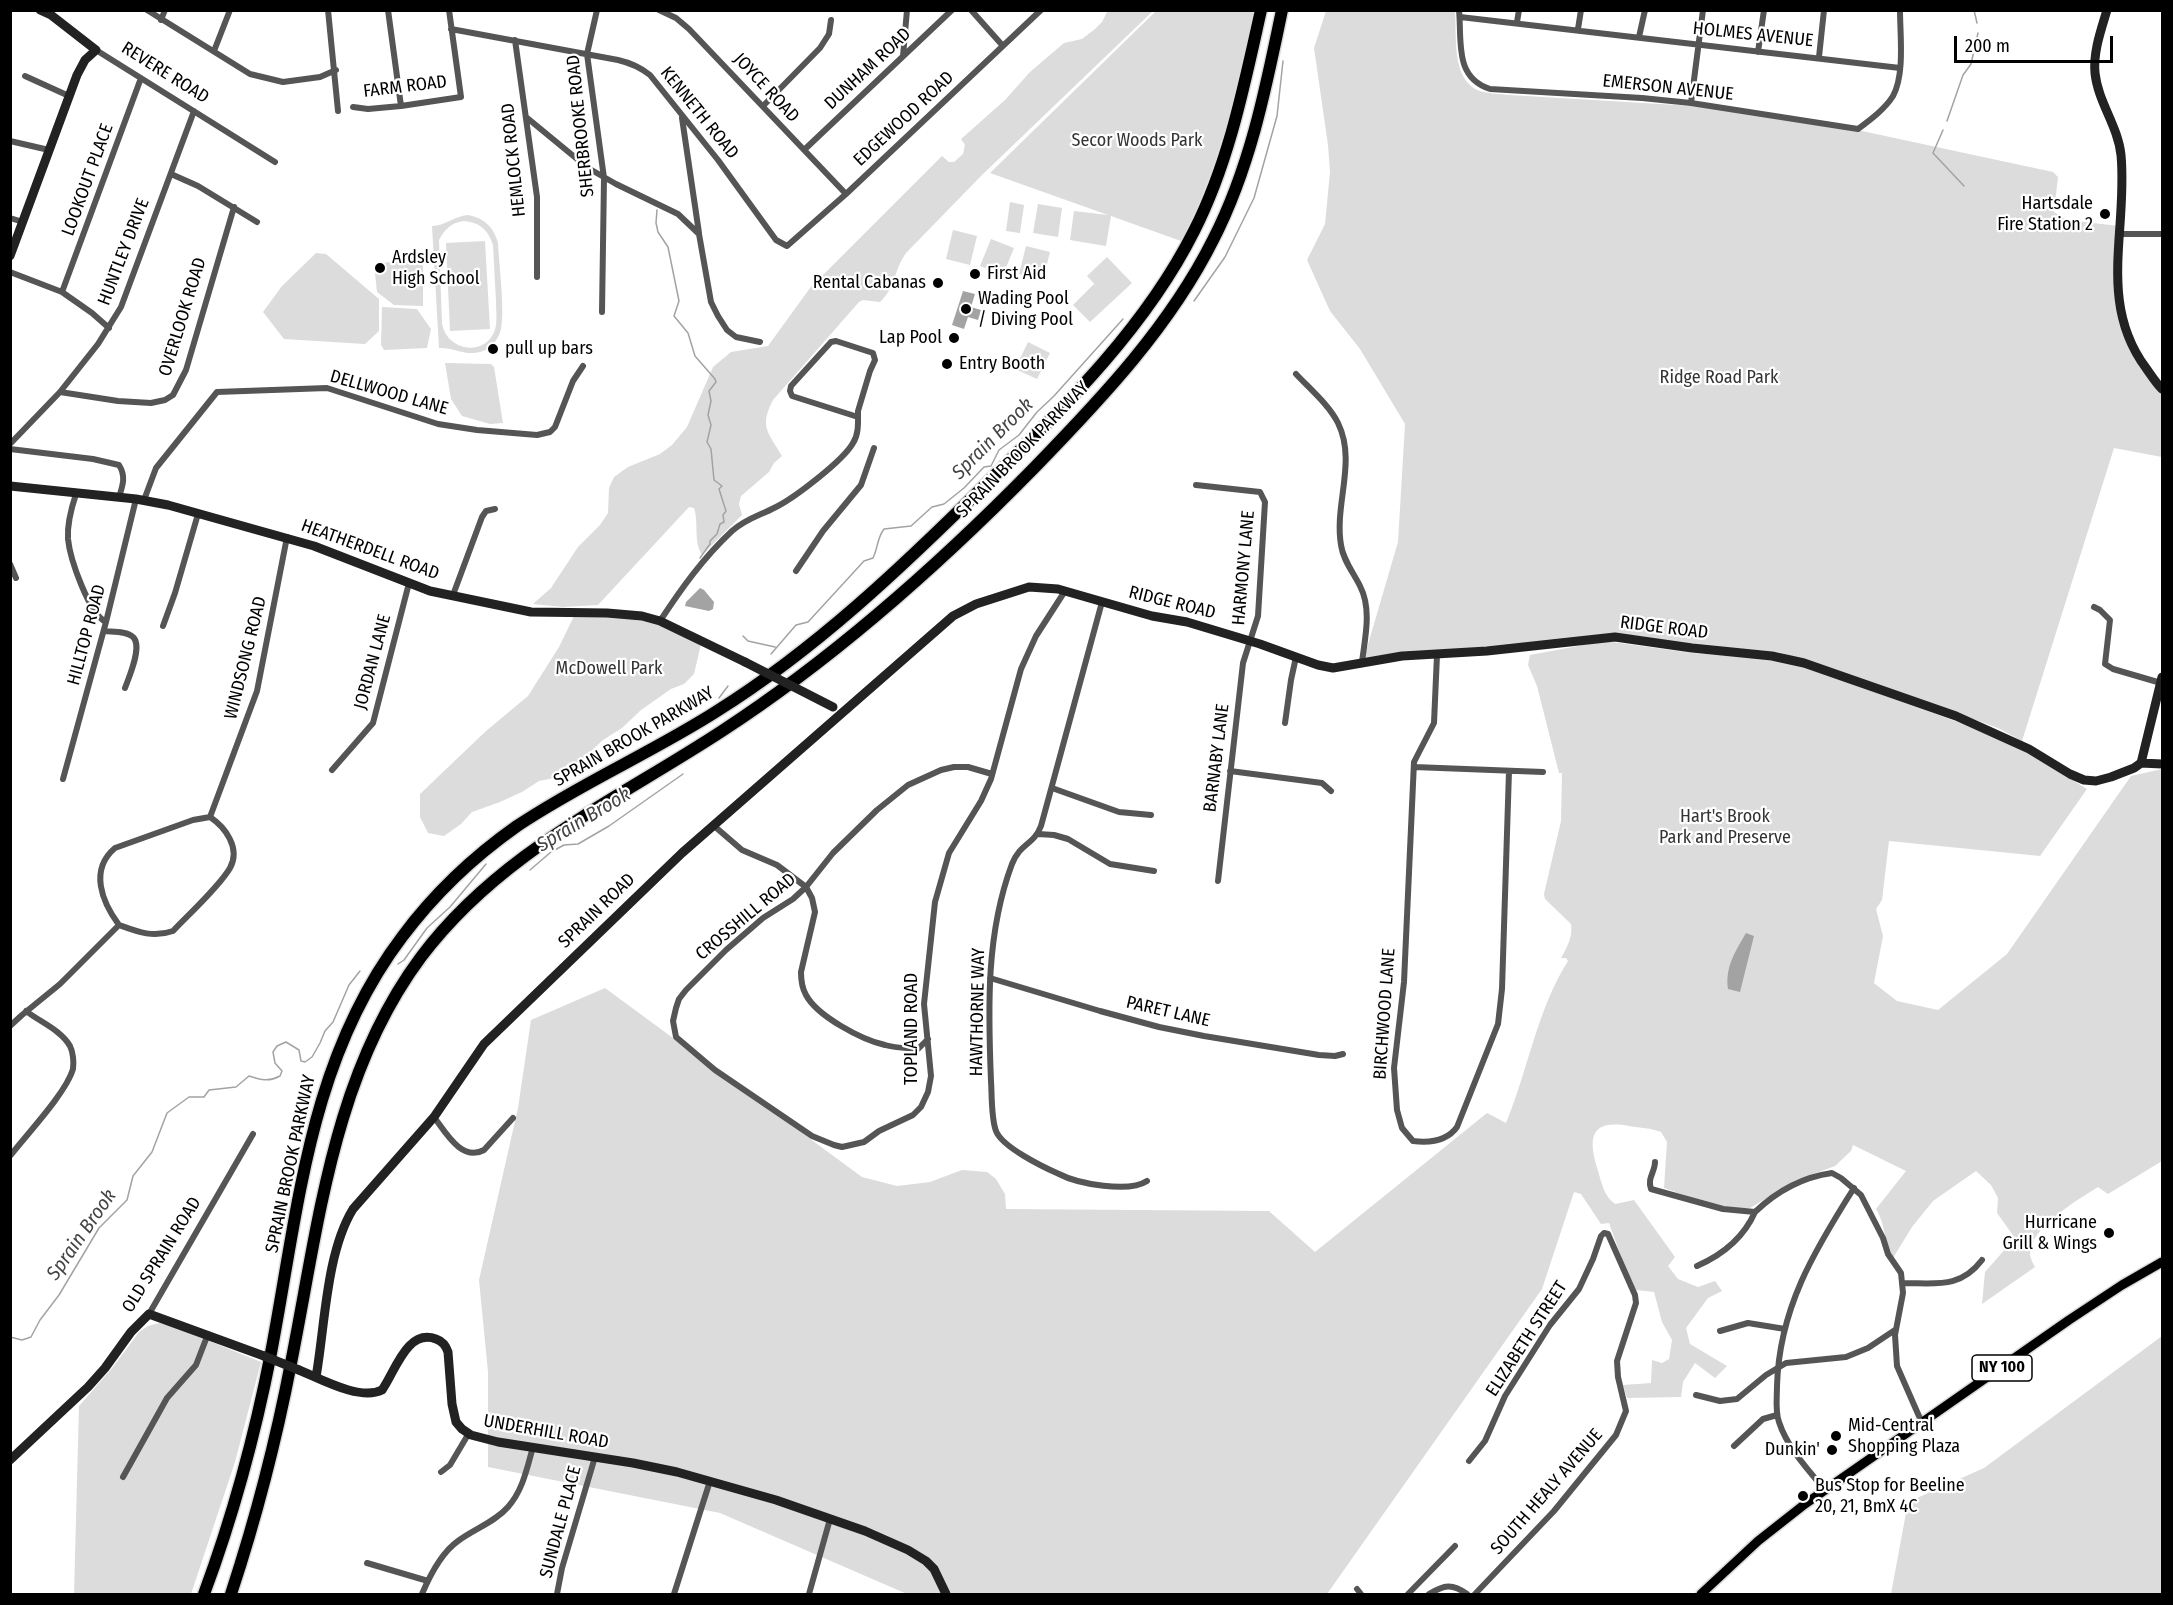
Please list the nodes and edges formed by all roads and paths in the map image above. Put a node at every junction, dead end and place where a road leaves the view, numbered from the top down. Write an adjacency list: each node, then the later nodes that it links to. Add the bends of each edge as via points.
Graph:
1 (40, 10): 34 (street, REVERE ROAD)
2 (147, 10): 25 (street)
3 (165, 10): 25 (street)
4 (230, 10): 35 (street)
5 (328, 10): 41 (street)
6 (388, 10): 46 (street)
7 (449, 10): 28 (street)
8 (597, 10): 37 (street, SHERBROOKE ROAD)
9 (659, 10): 47 (street, JOYCE ROAD, via 689,29)
10 (907, 10): 38 (street)
11 (951, 10): 38 (street, DUNHAM ROAD)
12 (971, 10): 33 (street)
13 (1041, 10): 33 (street, EDGEWOOD ROAD)
14 (1260, 10): 175 (highway, SPRAIN BROOK PARKWAY, via 1229,141 1194,231 1142,313 1067,402 922,546 813,643 711,716 550,806 501,838 436,897 388,957 345,1034 319,1106 255,1428)
15 (1282, 10): 176 (highway, SPRAIN BROOK PARKWAY, via 1254,130 1222,221 1174,305 1088,411 958,542 849,638 732,724 512,864 455,917 407,978 369,1045 342,1119 323,1194 278,1424)
16 (1519, 10): 27 (street)
17 (1581, 10): 29 (street)
18 (1646, 10): 30 (street)
19 (1703, 10): 32 (street)
20 (1764, 10): 36 (street)
21 (1824, 10): 39 (street)
22 (1900, 10): 40 (street)
23 (2107, 10): 65 (street, via 2097,47 2095,74 2120,152)
24 (1459, 14): 27 (street, HOLMES AVENUE); 45 (street, EMERSON AVENUE, via 1462,59 1467,73 1474,82 1490,89)
25 (161, 20): 35 (street)
26 (831, 20): 47 (street, via 829,34 820,48)
27 (1517, 22): 29 (street, HOLMES AVENUE)
28 (451, 29): 31 (street, KENNETH ROAD); 46 (street, FARM ROAD, via 460,97)
29 (1578, 29): 30 (street, HOLMES AVENUE)
30 (1639, 37): 32 (street, HOLMES AVENUE)
31 (515, 40): 37 (street, KENNETH ROAD); 52 (street, HEMLOCK ROAD)
32 (1699, 44): 36 (street, HOLMES AVENUE); 45 (street)
33 (1003, 46): 59 (street, EDGEWOOD ROAD)
34 (96, 50): 43 (street, REVERE ROAD); 44 (street, via 86,60)
35 (214, 51): 41 (street, via 250,74 284,82 303,81)
36 (1758, 52): 39 (street, HOLMES AVENUE)
37 (587, 54): 51 (street, KENNETH ROAD, via 641,68); 58 (street, SHERBROOKE ROAD)
38 (903, 57): 55 (street, DUNHAM ROAD)
39 (1820, 57): 40 (street, HOLMES AVENUE)
40 (1900, 68): 45 (street, EMERSON AVENUE, via 1892,98 1858,129)
41 (336, 70): 50 (street)
42 (25, 76): 44 (street)
43 (141, 78): 49 (street, REVERE ROAD); 71 (street, LOOKOUT PLACE)
44 (69, 96): 54 (street)
45 (1691, 103)
46 (401, 106): 48 (street, FARM ROAD)
47 (763, 106): 55 (street, JOYCE ROAD)
48 (353, 108)
49 (194, 111): 56 (street, REVERE ROAD); 57 (street, HUNTLEY DRIVE)
50 (339, 111)
51 (682, 116): 64 (street); 67 (street, KENNETH ROAD, via 776,240)
52 (526, 117): 58 (street); 70 (street, HEMLOCK ROAD, via 537,196)
53 (10, 141): 54 (street)
54 (49, 150): 62 (street)
55 (804, 150): 59 (street, JOYCE ROAD)
56 (275, 162)
57 (171, 174): 60 (street); 73 (street, HUNTLEY DRIVE, via 122,307)
58 (604, 178): 64 (street, via 678,213); 72 (street, SHERBROOKE ROAD)
59 (846, 194): 67 (street, EDGEWOOD ROAD)
60 (234, 207): 63 (street); 78 (street, OVERLOOK ROAD, via 186,369 172,395 151,403)
61 (10, 218): 62 (street)
62 (23, 222): 68 (street)
63 (257, 222)
64 (699, 234): 74 (street, via 711,302 718,316 736,337)
65 (2120, 234): 66 (street); 77 (street, via 2117,289 2123,325 2141,362)
66 (2163, 234)
67 (785, 246)
68 (10, 256)
69 (10, 272): 71 (street)
70 (537, 277)
71 (62, 292): 73 (street)
72 (602, 312)
73 (109, 328): 78 (street, HUNTLEY DRIVE)
74 (760, 342)
75 (583, 366): 86 (street, DELLWOOD LANE, via 555,427 537,435 438,424 327,388 217,392 156,468)
76 (1296, 374): 106 (street, via 1338,422 1346,448 1339,533 1367,612)
77 (2163, 389)
78 (60, 392): 80 (street, HUNTLEY DRIVE)
79 (858, 420): 79 (street, via 875,360 873,353 831,342 791,386 790,392); 99 (street, via 853,444 842,456 782,504 747,518 731,532 683,586)
80 (10, 447): 85 (street, via 119,465 124,479)
81 (874, 448): 91 (street, via 861,485)
82 (1196, 485): 103 (street, HARMONY LANE, via 1246,489 1260,492 1264,498 1257,615)
83 (10, 486): 84 (street, HEATHERDELL ROAD)
84 (76, 494): 85 (street, HEATHERDELL ROAD); 100 (street, via 68,525 70,550 96,615)
85 (119, 497): 86 (street, HEATHERDELL ROAD)
86 (140, 499): 88 (street, HEATHERDELL ROAD); 100 (street, HILLTOP ROAD)
87 (495, 509): 96 (street, via 486,511 482,517)
88 (198, 514): 89 (street, HEATHERDELL ROAD); 101 (street)
89 (287, 537): 93 (street, HEATHERDELL ROAD); 123 (street, WINDSONG ROAD, via 257,692)
90 (10, 564): 92 (street)
91 (796, 571)
92 (16, 578)
93 (409, 583): 96 (street, HEATHERDELL ROAD); 114 (street, JORDAN LANE, via 372,723)
94 (1043, 587): 95 (street, RIDGE ROAD); 109 (street, SPRAIN ROAD, via 1005,594 953,616)
95 (1065, 591): 97 (street, RIDGE ROAD); 118 (street, TOPLAND ROAD, via 1036,636 1021,669)
96 (453, 595): 99 (street, HEATHERDELL ROAD, via 531,612 630,614)
97 (1102, 602): 103 (street, RIDGE ROAD); 120 (street)
98 (2094, 607): 107 (street, via 2110,620 2105,664)
99 (660, 621): 109 (street, HEATHERDELL ROAD, bridge)
100 (106, 622): 102 (street, HILLTOP ROAD)
101 (163, 627)
102 (104, 631): 108 (street, via 129,634 136,643); 119 (street, HILLTOP ROAD)
103 (1250, 640): 105 (street, RIDGE ROAD); 115 (street, BARNABY LANE, via 1243,663)
104 (1437, 655): 106 (street, RIDGE ROAD); 111 (street, RIDGE ROAD, via 1624,637 1772,656 1804,663 1956,716 2029,749 2084,780 2111,777); 113 (street, BIRCHWOOD LANE, via 1434,723)
105 (1296, 657): 106 (street, RIDGE ROAD, via 1333,668); 110 (street)
106 (1362, 662)
107 (2162, 680): 111 (street)
108 (125, 688)
109 (843, 713): 124 (street, SPRAIN ROAD)
110 (1284, 723)
111 (2141, 763): 112 (street)
112 (2163, 764)
113 (1414, 768): 116 (street); 116 (street, BIRCHWOOD LANE, via 1404,982 1394,1082 1402,1128 1413,1141 1428,1143 1452,1134 1457,1127 1498,1024)
114 (332, 770)
115 (1230, 771): 121 (street, via 1322,783); 127 (street, BARNABY LANE)
116 (1509, 771): 117 (street)
117 (1543, 772)
118 (992, 774): 128 (street, CROSSHILL ROAD, via 954,767 908,785 833,853); 133 (street, TOPLAND ROAD, via 981,801 949,853 935,902 924,1004)
119 (63, 779)
120 (1052, 788): 122 (street, via 1119,812); 125 (street)
121 (1331, 791)
122 (1151, 814)
123 (210, 817): 129 (street, via 115,848 107,855 101,874 101,894); 129 (street, via 229,836 233,853 225,874 173,931 152,935)
124 (713, 825): 128 (street, via 742,850 777,865); 137 (street, SPRAIN ROAD, via 484,1044)
125 (1038, 834): 126 (street, via 1068,839 1110,864); 130 (street, HAWTHORNE WAY, via 1017,852 1011,867 997,921)
126 (1154, 871)
127 (1218, 881)
128 (807, 887): 134 (street, via 815,912 801,972 805,994 812,1004 847,1030 867,1040); 139 (street, CROSSHILL ROAD, via 763,918 694,982 679,999 673,1021 676,1037 697,1056)
129 (119, 925): 131 (street, via 60,984)
130 (990, 978): 135 (street, PARET LANE, via 1194,1034 1318,1055); 143 (street, HAWTHORNE WAY, via 993,1107 995,1130 1000,1137 1042,1166 1077,1181 1127,1186)
131 (26, 1011): 132 (street); 141 (street, via 68,1044 74,1066 64,1088)
132 (10, 1026)
133 (928, 1039): 134 (street); 136 (street, TOPLAND ROAD)
134 (918, 1049): 136 (street, via 924,1056)
135 (1343, 1054)
136 (930, 1056): 139 (street, TOPLAND ROAD, via 930,1084 925,1099 914,1114 899,1123 864,1142 842,1147)
137 (434, 1117): 138 (street, via 468,1154 484,1150); 157 (street, SPRAIN ROAD, via 346,1220 334,1263)
138 (513, 1118)
139 (801, 1128)
140 (253, 1134): 151 (street, OLD SPRAIN ROAD)
141 (10, 1156)
142 (1655, 1162): 145 (street, via 1649,1178 1651,1189 1723,1209)
143 (1147, 1181)
144 (1854, 1188): 145 (street, via 1832,1173 1821,1174 1770,1198); 150 (street, via 1861,1195); 152 (street, via 1804,1272)
145 (1755, 1212): 149 (street, via 1737,1239 1714,1259)
146 (1606, 1233): 166 (street, ELIZABETH STREET, via 1601,1236 1579,1289 1550,1325 1505,1396 1485,1441); 185 (street, SOUTH HEALY AVENUE, via 1636,1299 1617,1366 1625,1416 1613,1440 1562,1502)
147 (1982, 1260): 150 (street, via 1972,1273 1957,1281)
148 (2163, 1262): 160 (main road, NY 100, via 2122,1285)
149 (1697, 1266)
150 (1903, 1283): 153 (street)
151 (149, 1314): 155 (street, UNDERHILL ROAD); 165 (street, OLD SPRAIN ROAD, via 88,1387)
152 (1785, 1329): 154 (street, via 1748,1323); 156 (street)
153 (1895, 1330): 156 (street, via 1846,1357 1789,1362); 160 (street, via 1897,1366)
154 (1720, 1332)
155 (208, 1334): 157 (street, UNDERHILL ROAD, bridge); 168 (street, via 196,1365 167,1398)
156 (1777, 1368): 158 (street, via 1737,1399 1720,1401); 159 (street)
157 (316, 1377): 161 (street, UNDERHILL ROAD, via 351,1390 378,1392 415,1340 438,1340 448,1352 456,1422)
158 (1696, 1395)
159 (1777, 1415): 162 (street, via 1763,1419); 170 (street, via 1793,1449)
160 (1922, 1424): 170 (main road, NY 100)
161 (469, 1433): 163 (street, UNDERHILL ROAD); 167 (street, via 450,1465)
162 (1734, 1446)
163 (533, 1447): 164 (street, UNDERHILL ROAD); 174 (street, via 520,1489 509,1506 456,1542)
164 (594, 1457): 169 (street, UNDERHILL ROAD); 178 (street, SUNDALE PLACE)
165 (10, 1460)
166 (1468, 1461)
167 (441, 1472)
168 (123, 1477)
169 (710, 1481): 171 (street, UNDERHILL ROAD); 179 (street)
170 (1824, 1490): 186 (main road, NY 100, via 1764,1536)
171 (830, 1519): 180 (street); 181 (street, UNDERHILL ROAD, via 926,1561)
172 (1455, 1546): 182 (street)
173 (367, 1563): 174 (street)
174 (428, 1581): 177 (street)
175 (204, 1594)
176 (231, 1594)
177 (422, 1594)
178 (557, 1594)
179 (674, 1594)
180 (809, 1594)
181 (946, 1594)
182 (1408, 1594)
183 (1429, 1594): 184 (street, via 1451,1585)
184 (1467, 1594)
185 (1475, 1594)
186 (1701, 1594)

